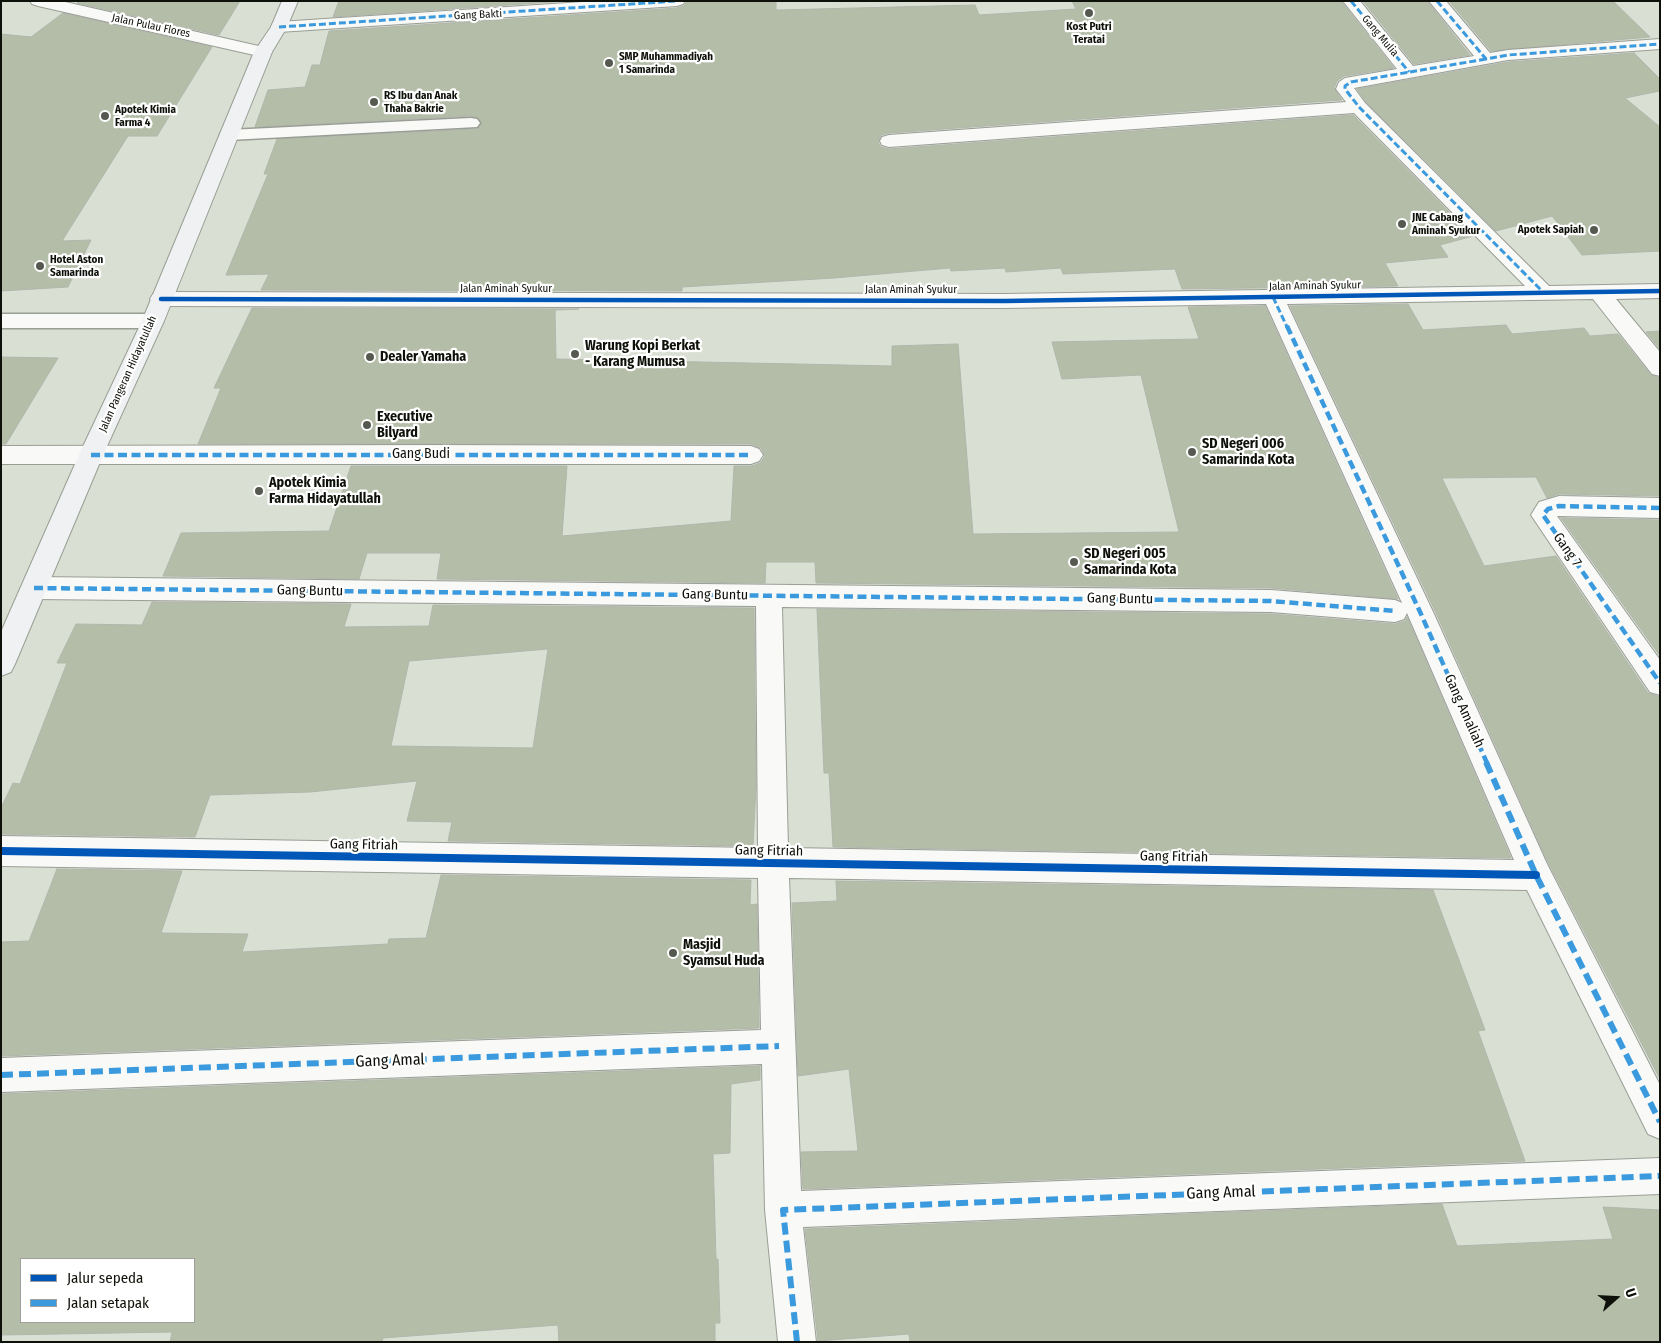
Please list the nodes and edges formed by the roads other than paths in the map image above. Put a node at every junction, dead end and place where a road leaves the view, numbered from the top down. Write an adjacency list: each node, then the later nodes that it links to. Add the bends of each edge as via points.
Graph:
1 (38, 1): 8 (street, Jalan Pulau Flores)
2 (290, 1): 6 (main road, Jalan Pangeran Hidayatullah)
3 (677, 1): 6 (street, Gang Bakti)
4 (1350, 1): 10 (street, Gang Mulia)
5 (1437, 1): 9 (street)
6 (279, 27): 8 (main road, Jalan Pangeran Hidayatullah)
7 (1660, 44): 9 (street)
8 (263, 52): 13 (main road, Jalan Pangeran Hidayatullah)
9 (1486, 59): 10 (street)
10 (1409, 72): 11 (street, via 1347,84 1345,89)
11 (1359, 107): 14 (street); 15 (street)
12 (471, 123): 13 (lane)
13 (229, 134): 19 (main road, Jalan Pangeran Hidayatullah)
14 (889, 141)
15 (1542, 291): 16 (street, Jalan Aminah Syukur); 18 (street, Jalan Aminah Syukur)
16 (1598, 291): 17 (street, Jalan Aminah Syukur); 22 (street)
17 (1660, 291)
18 (1273, 297): 19 (street, Jalan Aminah Syukur, via 1005,301); 34 (street, Gang Amaliah, via 1421,614)
19 (161, 298): 21 (main road, Jalan Pangeran Hidayatullah)
20 (1, 321): 21 (lane)
21 (153, 321): 23 (main road, Jalan Pangeran Hidayatullah)
22 (1660, 368)
23 (91, 454): 24 (street, Gang Budi); 25 (street, Gang Budi); 27 (main road, Jalan Pangeran Hidayatullah)
24 (1, 455)
25 (751, 455)
26 (1660, 508): 31 (street, Gang 7, via 1559,506 1548,509 1543,515)
27 (34, 588): 28 (street, Gang Buntu); 30 (main road, Jalan Pangeran Hidayatullah)
28 (769, 596): 29 (street, Gang Buntu, via 1272,601); 33 (street)
29 (1395, 611)
30 (1, 664)
31 (1660, 683)
32 (1, 851): 33 (street, Gang Fitriah)
33 (773, 864): 34 (street, Gang Fitriah); 35 (street)
34 (1536, 875): 37 (street, Gang Amaliah)
35 (779, 1046): 36 (street, Gang Amal); 39 (street)
36 (1, 1075)
37 (1660, 1122)
38 (1660, 1176): 39 (street, Gang Amal)
39 (783, 1210): 40 (street)
40 (797, 1342)

